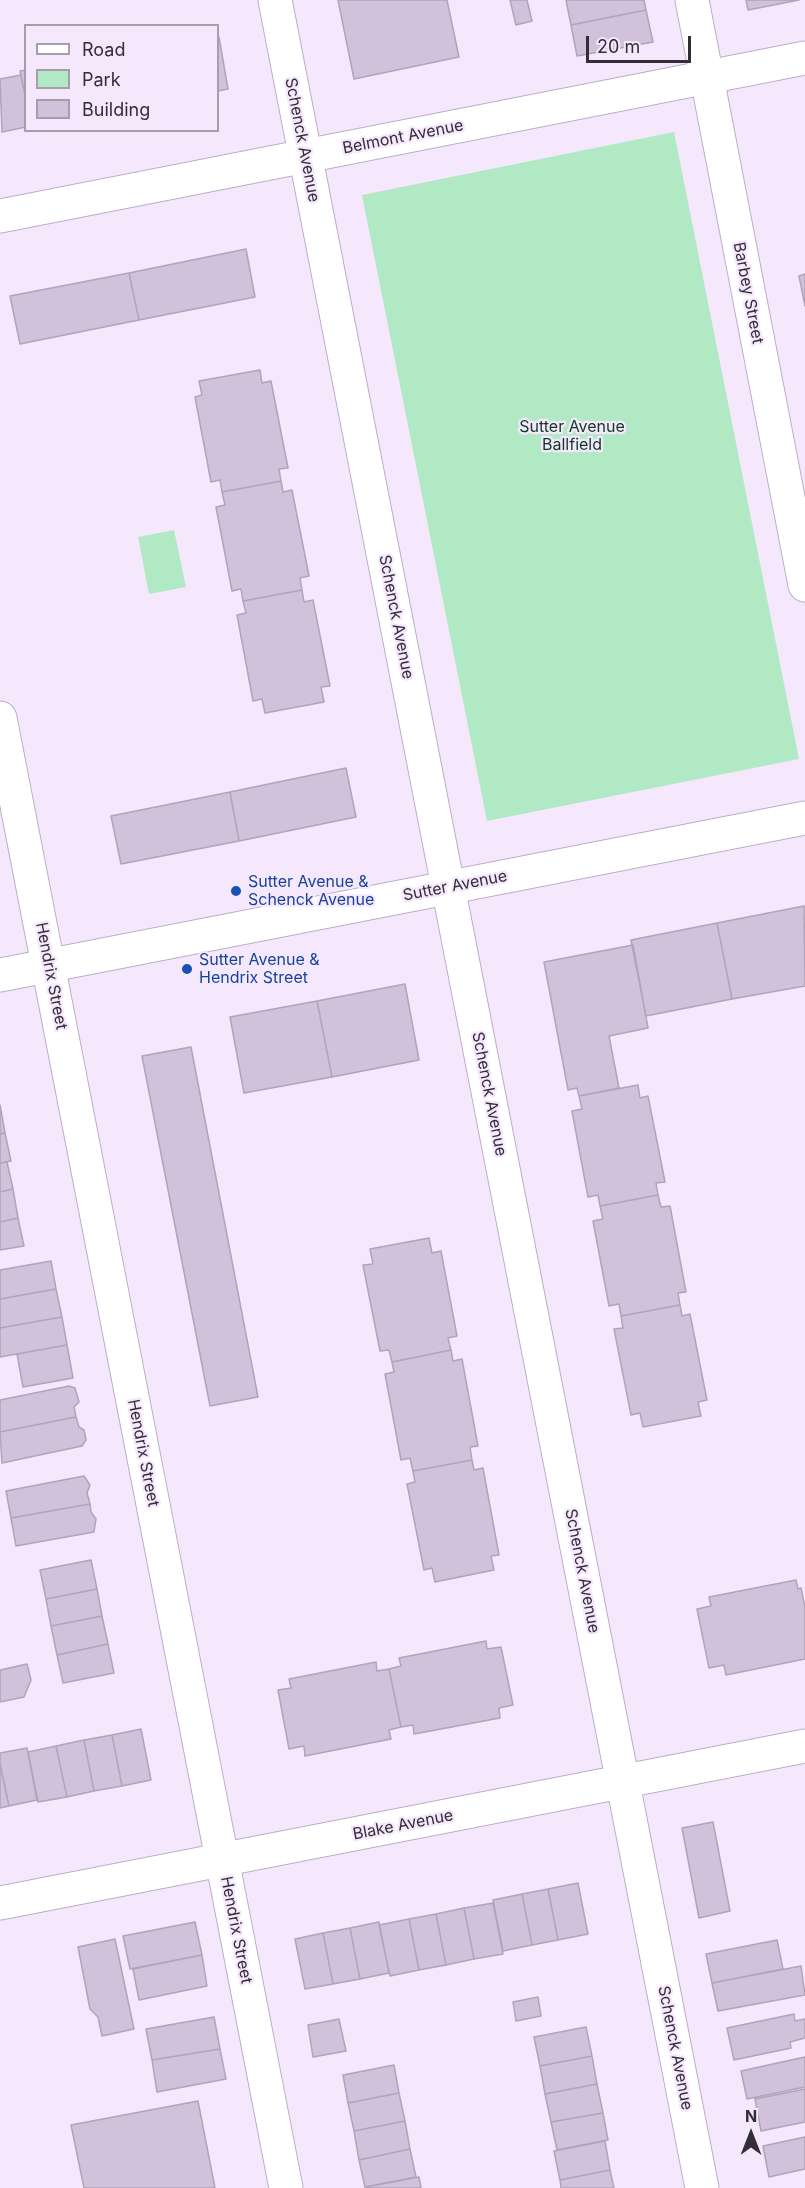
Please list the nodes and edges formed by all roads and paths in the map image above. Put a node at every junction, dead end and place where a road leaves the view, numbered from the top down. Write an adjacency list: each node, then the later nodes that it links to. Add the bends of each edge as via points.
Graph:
1 (275, 0): 5 (street, Schenck Avenue)
2 (692, 0): 4 (street, Barbey Street)
3 (805, 58): 4 (street, Belmont Avenue)
4 (707, 78): 5 (street, Belmont Avenue); 7 (street, Barbey Street)
5 (305, 156): 6 (street, Belmont Avenue); 10 (street, Schenck Avenue)
6 (0, 216)
7 (805, 585)
8 (0, 718): 11 (street, Hendrix Street)
9 (805, 818): 10 (street, Sutter Avenue)
10 (449, 887): 11 (street, Sutter Avenue); 14 (street, Schenck Avenue)
11 (49, 965): 12 (street, Sutter Avenue); 15 (street, Hendrix Street)
12 (0, 975)
13 (805, 1746): 14 (street, Blake Avenue)
14 (623, 1782): 15 (street, Blake Avenue); 18 (street, Schenck Avenue)
15 (222, 1860): 16 (street, Blake Avenue); 17 (street, Hendrix Street)
16 (0, 1903)
17 (286, 2188)
18 (702, 2188)

